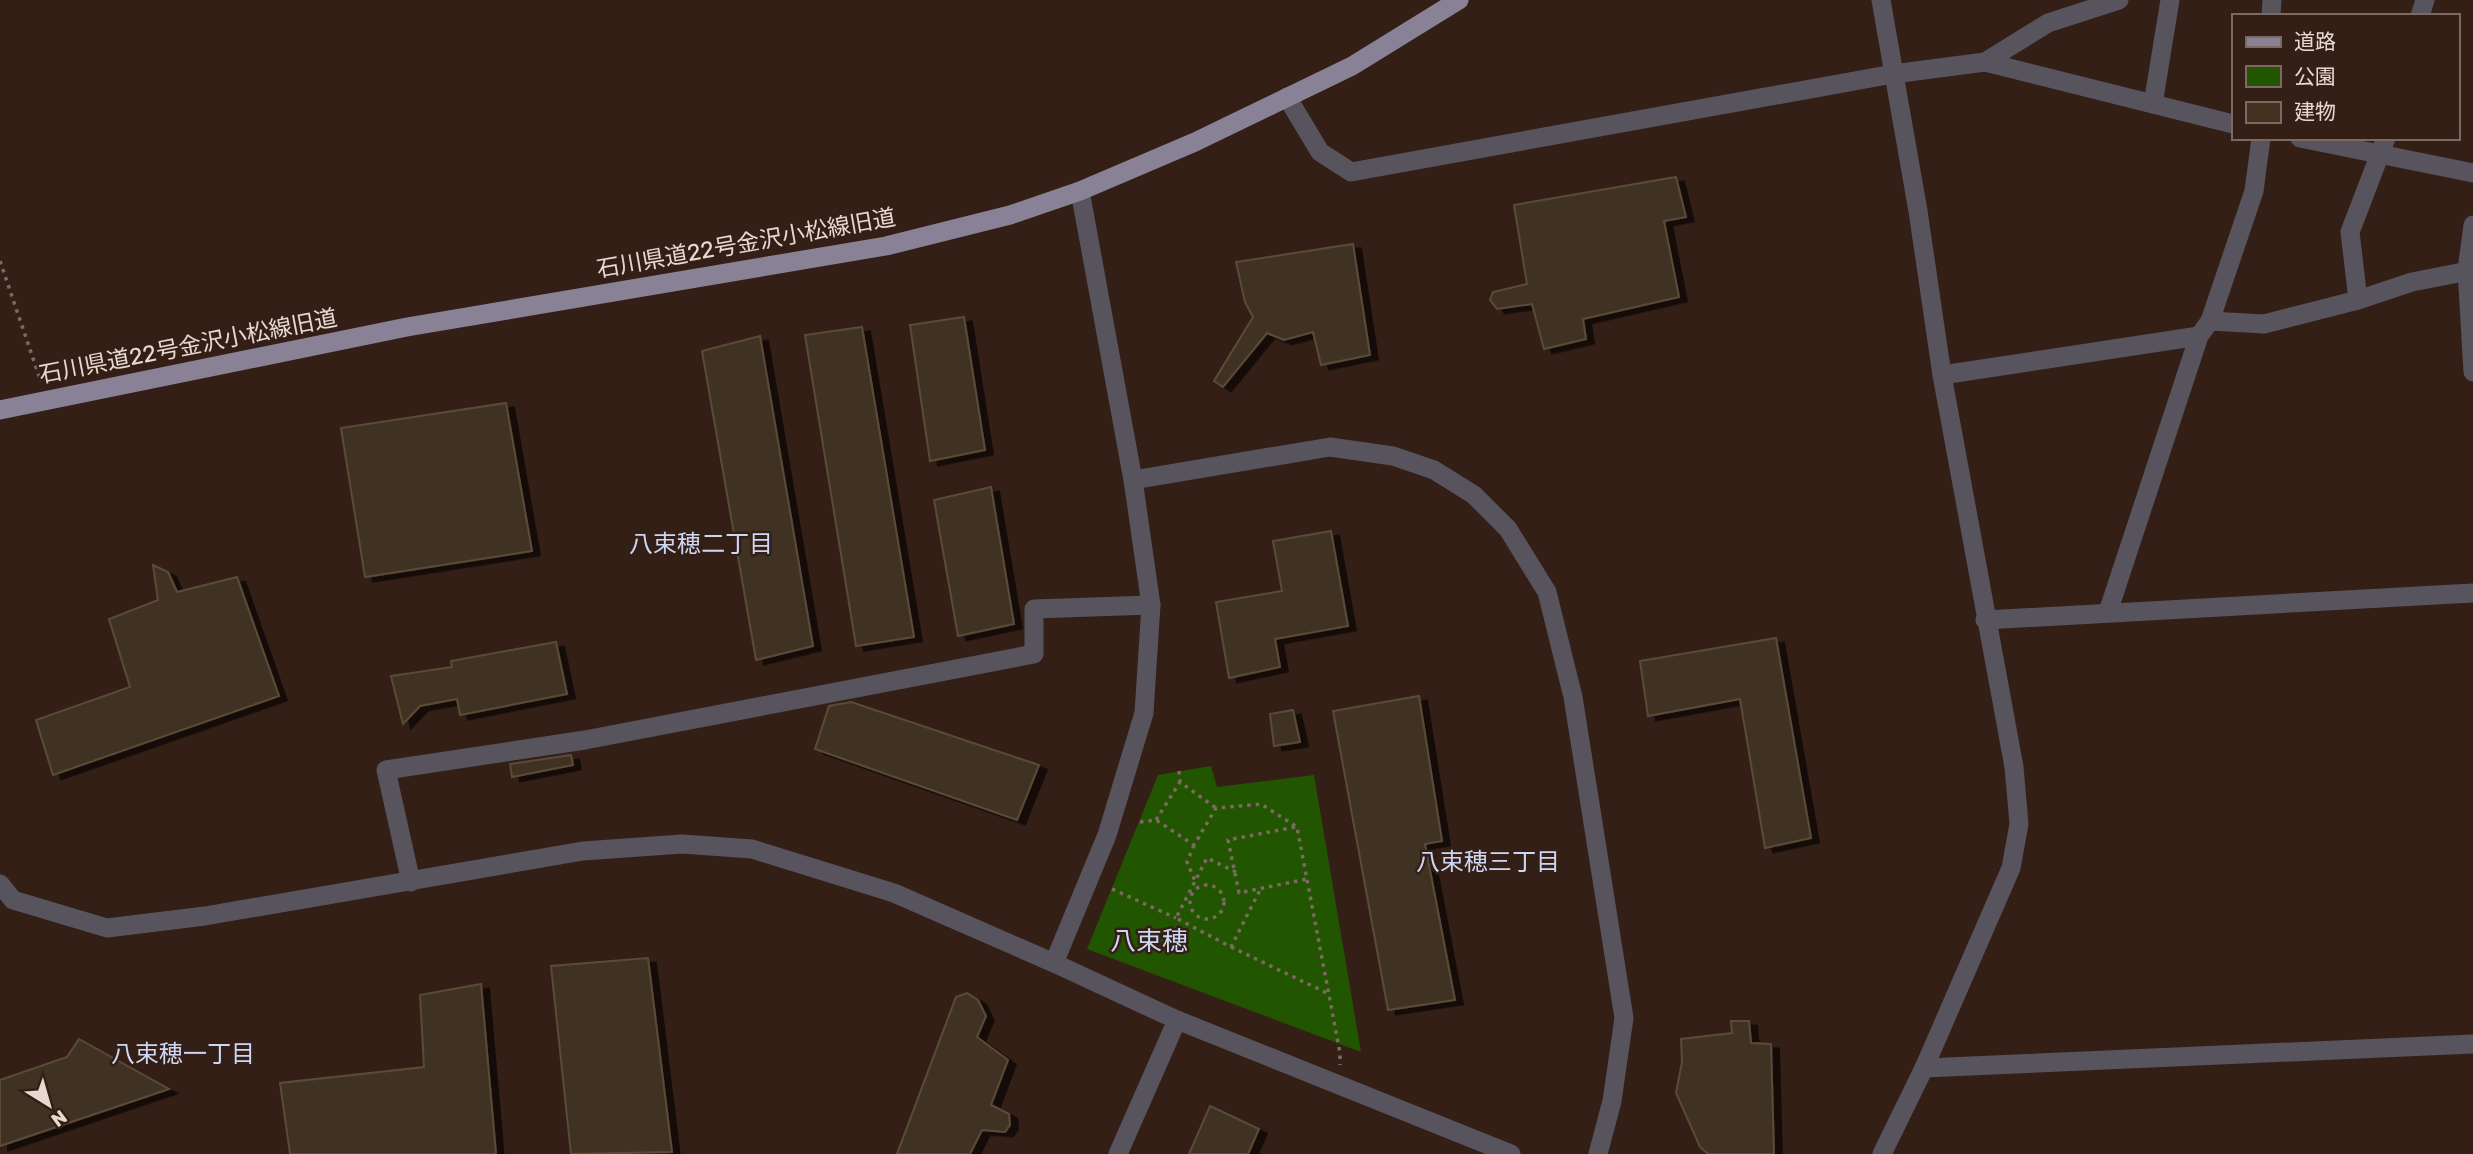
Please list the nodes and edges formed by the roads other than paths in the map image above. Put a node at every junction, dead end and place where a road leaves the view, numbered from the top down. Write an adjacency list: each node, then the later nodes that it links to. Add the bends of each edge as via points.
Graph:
1 (1459, 0): 7 (main road, 石川県道22号金沢小松線旧道, via 1352,66)
2 (1881, 0): 6 (street)
3 (2119, 0): 5 (street, via 2048,23)
4 (2170, 0): 8 (street)
5 (1985, 62): 6 (street); 8 (street)
6 (1892, 74): 7 (street, via 1350,172 1320,152); 20 (street)
7 (1287, 97): 14 (main road, 石川県道22号金沢小松線旧道)
8 (2153, 104): 9 (street)
9 (2232, 124)
10 (2261, 140): 18 (street, via 2254,191)
11 (2321, 140): 12 (street)
12 (2384, 146): 13 (street); 17 (street, via 2350,232)
13 (2473, 173)
14 (1080, 191): 21 (main road, 石川県道22号金沢小松線旧道, via 1010,215 886,246 407,327); 22 (street)
15 (2473, 225): 16 (street)
16 (2470, 270): 17 (street); 19 (street)
17 (2358, 300): 18 (street, via 2264,324)
18 (2204, 328): 20 (street); 25 (street)
19 (2472, 363)
20 (1942, 375): 26 (street)
21 (0, 410)
22 (1133, 480): 24 (street); 35 (street, via 1331,447 1393,456 1434,470 1474,495 1508,528 1547,592 1573,697 1624,1018 1612,1101)
23 (2473, 593): 25 (street)
24 (1151, 606): 27 (street, via 1034,609 1034,654 585,740 386,770); 29 (street, via 1144,713 1107,835)
25 (2108, 612): 26 (street)
26 (1985, 621): 32 (street, via 2014,767 2019,824 2011,868)
27 (411, 882): 28 (street, via 107,928 13,900); 29 (street, via 583,851 681,844 752,849 894,893)
28 (0, 884)
29 (1054, 963): 30 (street)
30 (1177, 1020): 33 (street); 34 (street)
31 (2473, 1044): 32 (street)
32 (1924, 1068): 36 (street)
33 (1118, 1154)
34 (1511, 1154)
35 (1598, 1154)
36 (1882, 1154)

